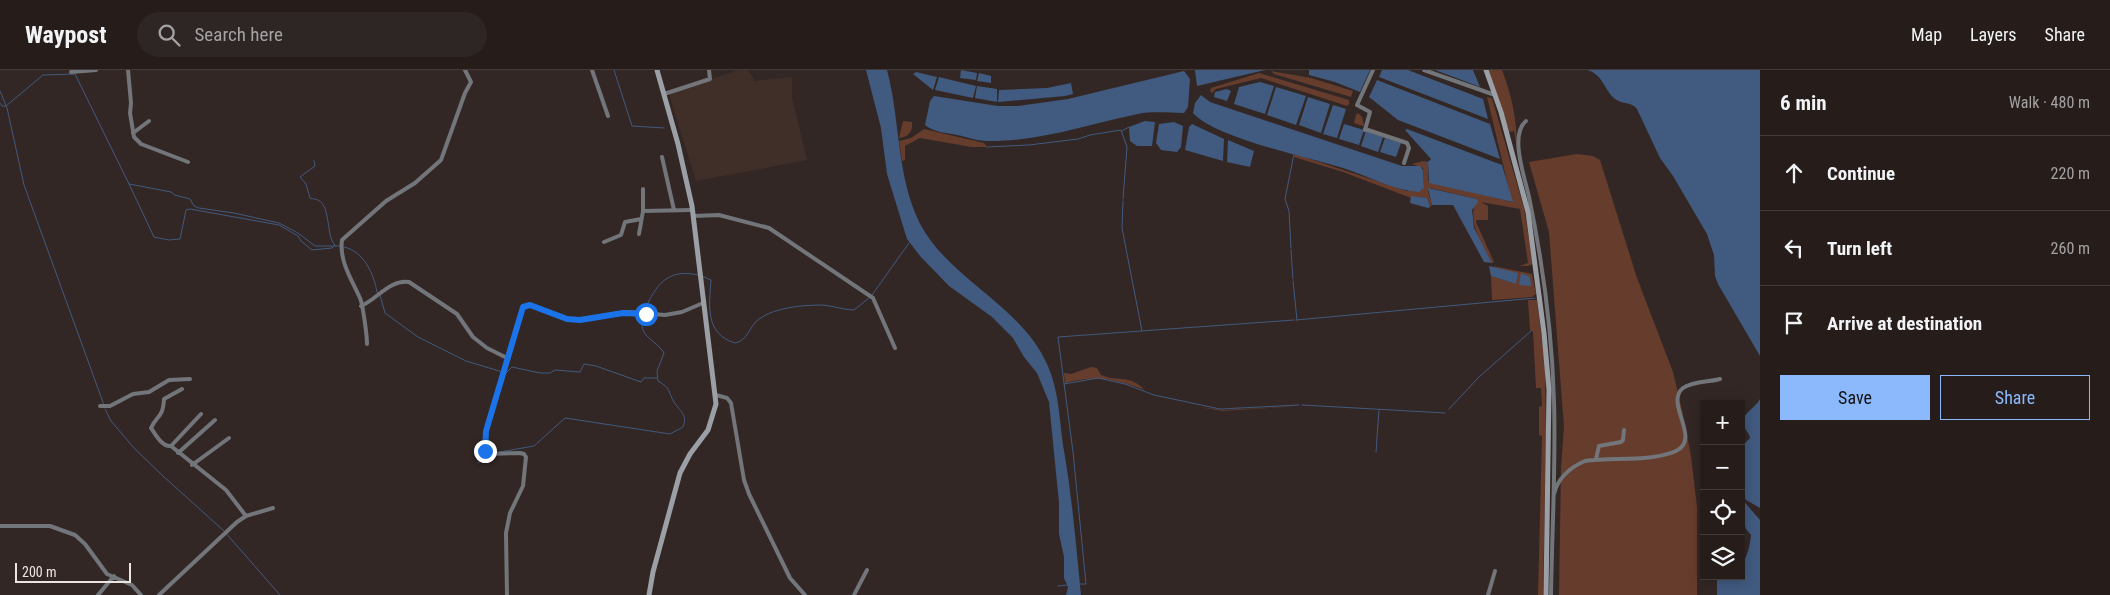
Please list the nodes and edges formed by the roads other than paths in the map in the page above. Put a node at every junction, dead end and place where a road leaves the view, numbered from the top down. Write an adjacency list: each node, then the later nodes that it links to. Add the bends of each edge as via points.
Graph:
1 (96, 70): 10 (street)
2 (128, 70): 16 (street)
3 (465, 70): 28 (street, via 471,82 440,160 342,240 343,257)
4 (592, 70): 13 (street)
5 (657, 70): 11 (main road)
6 (709, 70): 11 (street, via 710,79)
7 (1373, 70): 19 (street, via 1357,105 1370,112 1365,130 1407,143 1409,148)
8 (1424, 70): 12 (street)
9 (1486, 70): 12 (main road)
10 (71, 72)
11 (664, 94): 23 (main road)
12 (1496, 95): 60 (main road, via 1528,212 1547,361)
13 (608, 116)
14 (149, 121): 16 (street)
15 (1526, 121): 45 (street, via 1519,133 1519,151 1540,252 1552,354 1555,423)
16 (133, 133): 18 (street, via 141,144)
17 (662, 157): 21 (street)
18 (188, 162)
19 (1404, 163)
20 (643, 190): 22 (street)
21 (674, 210): 22 (street); 23 (street)
22 (643, 212): 24 (street)
23 (692, 213): 27 (main road); 30 (street, via 719,215 769,228 873,298)
24 (641, 219): 25 (street); 26 (street, via 625,222 622,235)
25 (639, 234)
26 (604, 242)
27 (703, 303): 31 (street, via 665,315 629,312 580,320 524,305); 35 (main road)
28 (361, 306): 29 (street); 31 (street, via 402,282 409,282 446,305 463,320 473,338)
29 (367, 344)
30 (895, 348)
31 (507, 358): 55 (street, via 484,448 487,454 520,453 526,457 523,486 508,518)
32 (190, 379): 36 (street, via 169,380 149,392 133,394 110,406)
33 (1720, 379): 43 (street, via 1692,384 1680,393 1678,400 1685,438 1682,448 1658,455)
34 (182, 389): 41 (street, via 166,397 162,414 151,428 164,445)
35 (716, 395): 56 (main road, via 714,416 708,430 680,473); 57 (street, via 732,402 749,494 790,578)
36 (100, 406)
37 (200, 414): 41 (street)
38 (215, 420): 42 (street)
39 (1624, 430): 43 (street, via 1621,442 1599,446)
40 (229, 438): 44 (street)
41 (171, 446): 42 (street)
42 (178, 453): 44 (street)
43 (1596, 459): 45 (street, via 1576,465 1563,476)
44 (192, 465): 47 (street, via 226,490)
45 (1553, 499): 61 (street)
46 (273, 508): 47 (street)
47 (246, 516): 54 (street)
48 (0, 526): 51 (street, via 61,528 81,540 107,574)
49 (867, 570): 58 (street)
50 (1495, 571): 59 (street)
51 (114, 576): 52 (street); 53 (street, via 132,585)
52 (98, 595)
53 (141, 595)
54 (160, 595)
55 (507, 595)
56 (649, 595)
57 (805, 595)
58 (854, 595)
59 (1488, 595)
60 (1546, 595)
61 (1551, 595)

